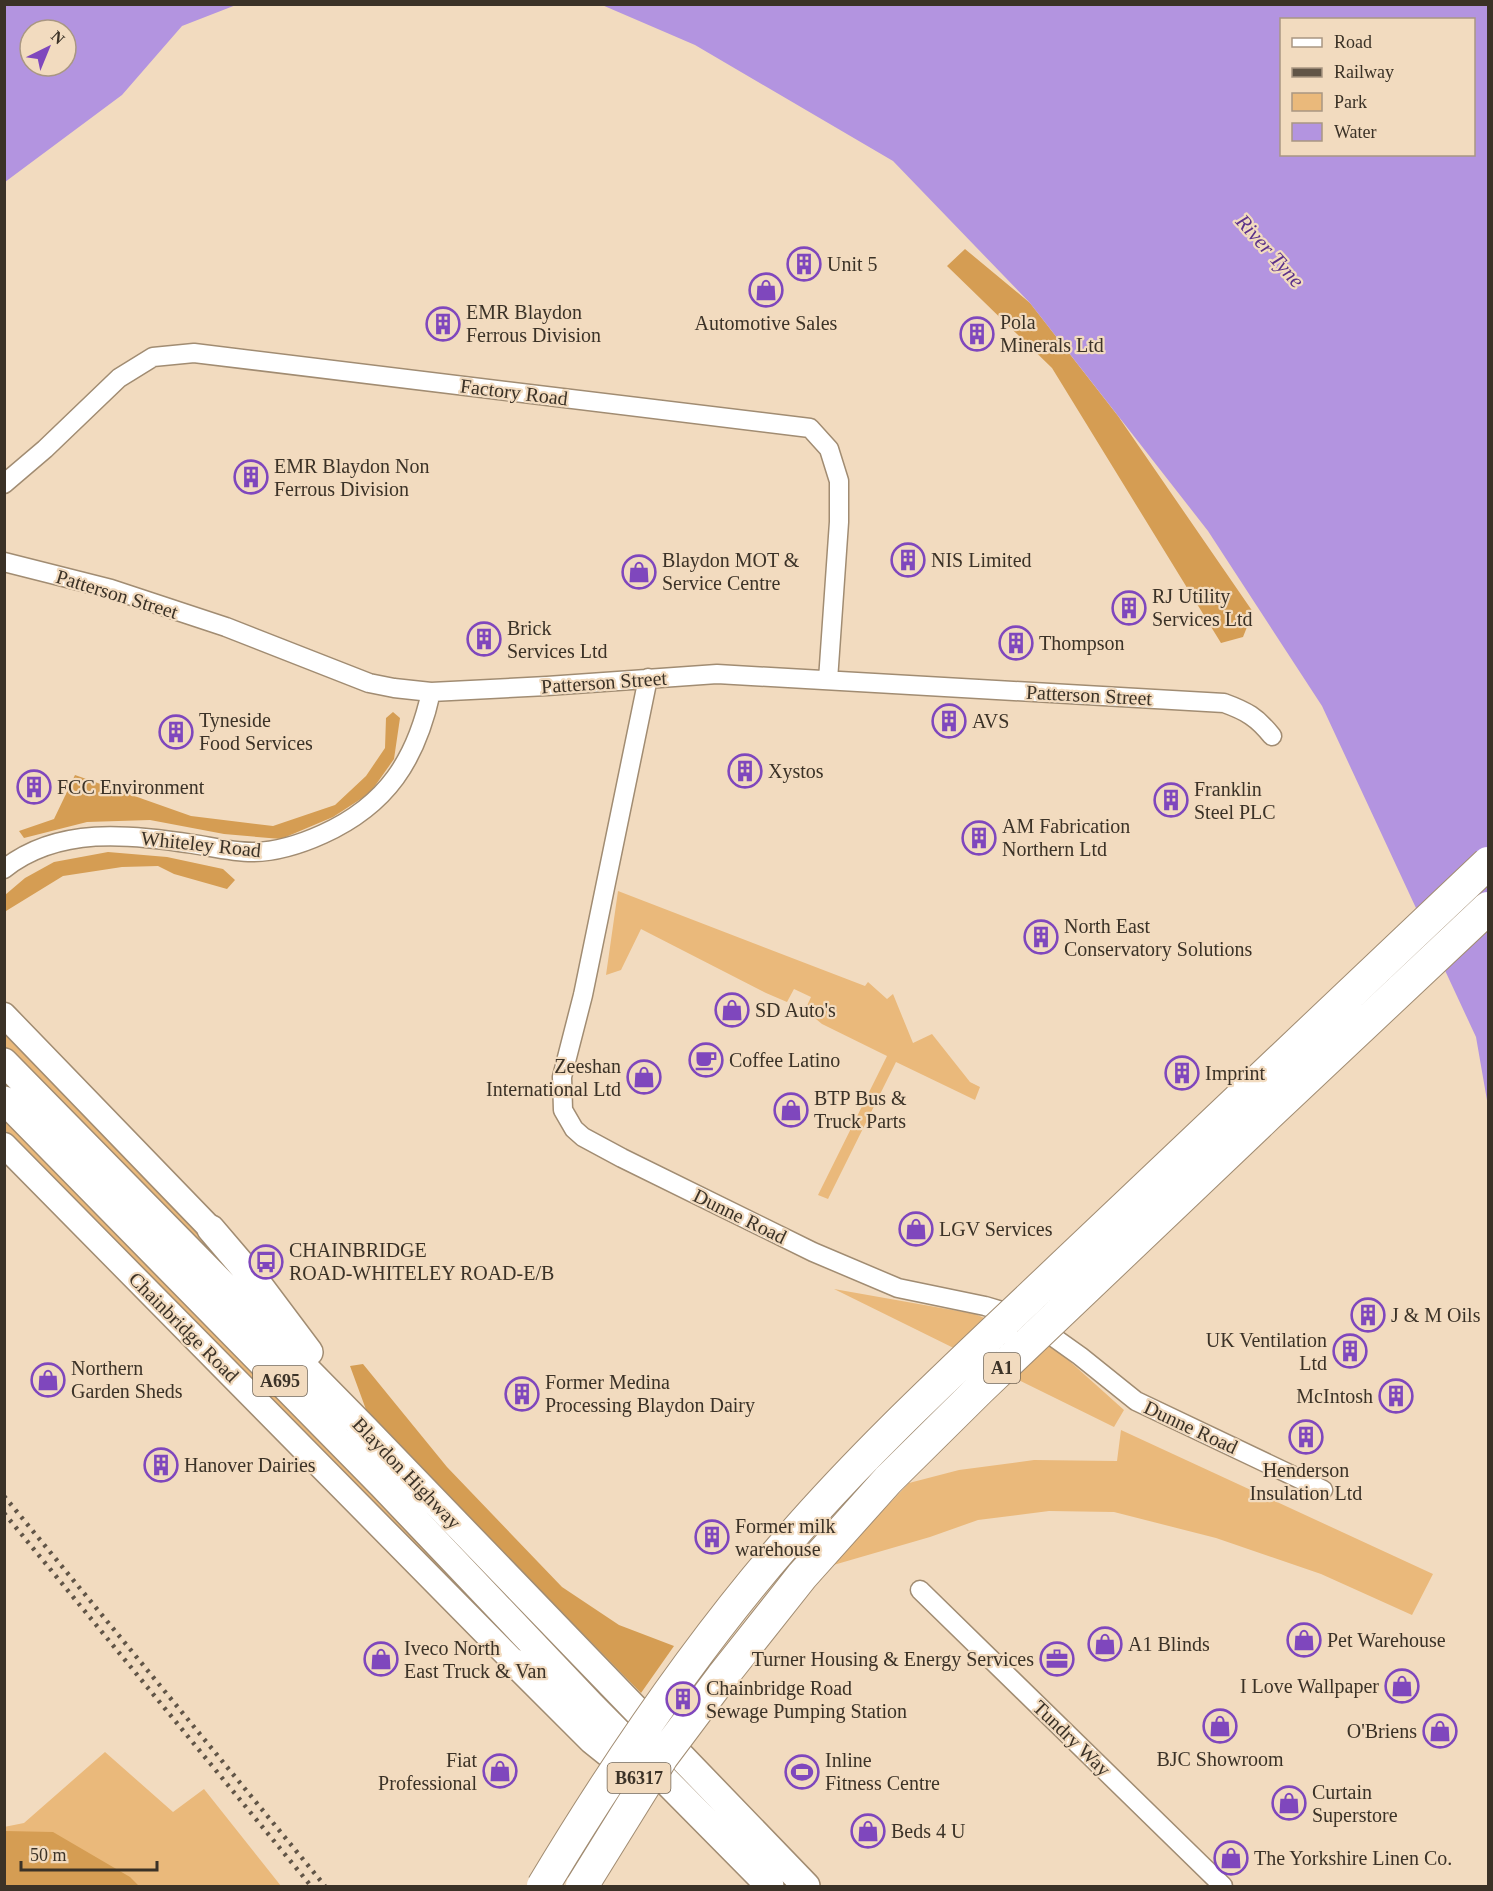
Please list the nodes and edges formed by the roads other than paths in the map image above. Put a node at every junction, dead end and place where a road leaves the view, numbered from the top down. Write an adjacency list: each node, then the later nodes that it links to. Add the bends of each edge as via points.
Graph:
1 (4, 484): 4 (street, Factory Road, via 119,378 153,357 194,353 810,428 829,449 839,481)
2 (4, 562): 5 (street, Patterson Street, via 111,589 226,627 369,682)
3 (648, 678): 4 (street, Patterson Street, via 717,674); 5 (street, Patterson Street); 16 (street, Dunne Road, via 583,995 562,1077 563,1110 574,1129 622,1158 823,1257 898,1288 985,1306 1035,1323 1136,1401)
4 (828, 680): 6 (street, Patterson Street, via 1224,703 1260,721)
5 (432, 692): 8 (street, Whiteley Road, via 408,761 387,790 354,818 308,841 252,852 172,841 91,836 36,850)
6 (1272, 736)
7 (1488, 863): 19 (highway, A1, bridge, via 999,1327 839,1485 731,1610 658,1706)
8 (4, 869)
9 (1488, 908): 20 (highway, A1, bridge, via 888,1480 802,1576 708,1695 662,1757)
10 (4, 1015): 14 (main road)
11 (4, 1062): 15 (main road, Blaydon Highway / A695)
12 (4, 1100): 21 (main road, Blaydon Highway / A695)
13 (4, 1145): 18 (main road, Chainbridge Road / B6317)
14 (211, 1229): 15 (main road, via 258,1284)
15 (364, 1428): 22 (main road, Blaydon Highway / A695)
16 (1323, 1490)
17 (920, 1590): 23 (street, Tundry Way)
18 (515, 1663): 21 (main road, B6317, via 592,1740)
19 (543, 1887)
20 (582, 1887)
21 (769, 1887)
22 (806, 1887)
23 (1223, 1887)

